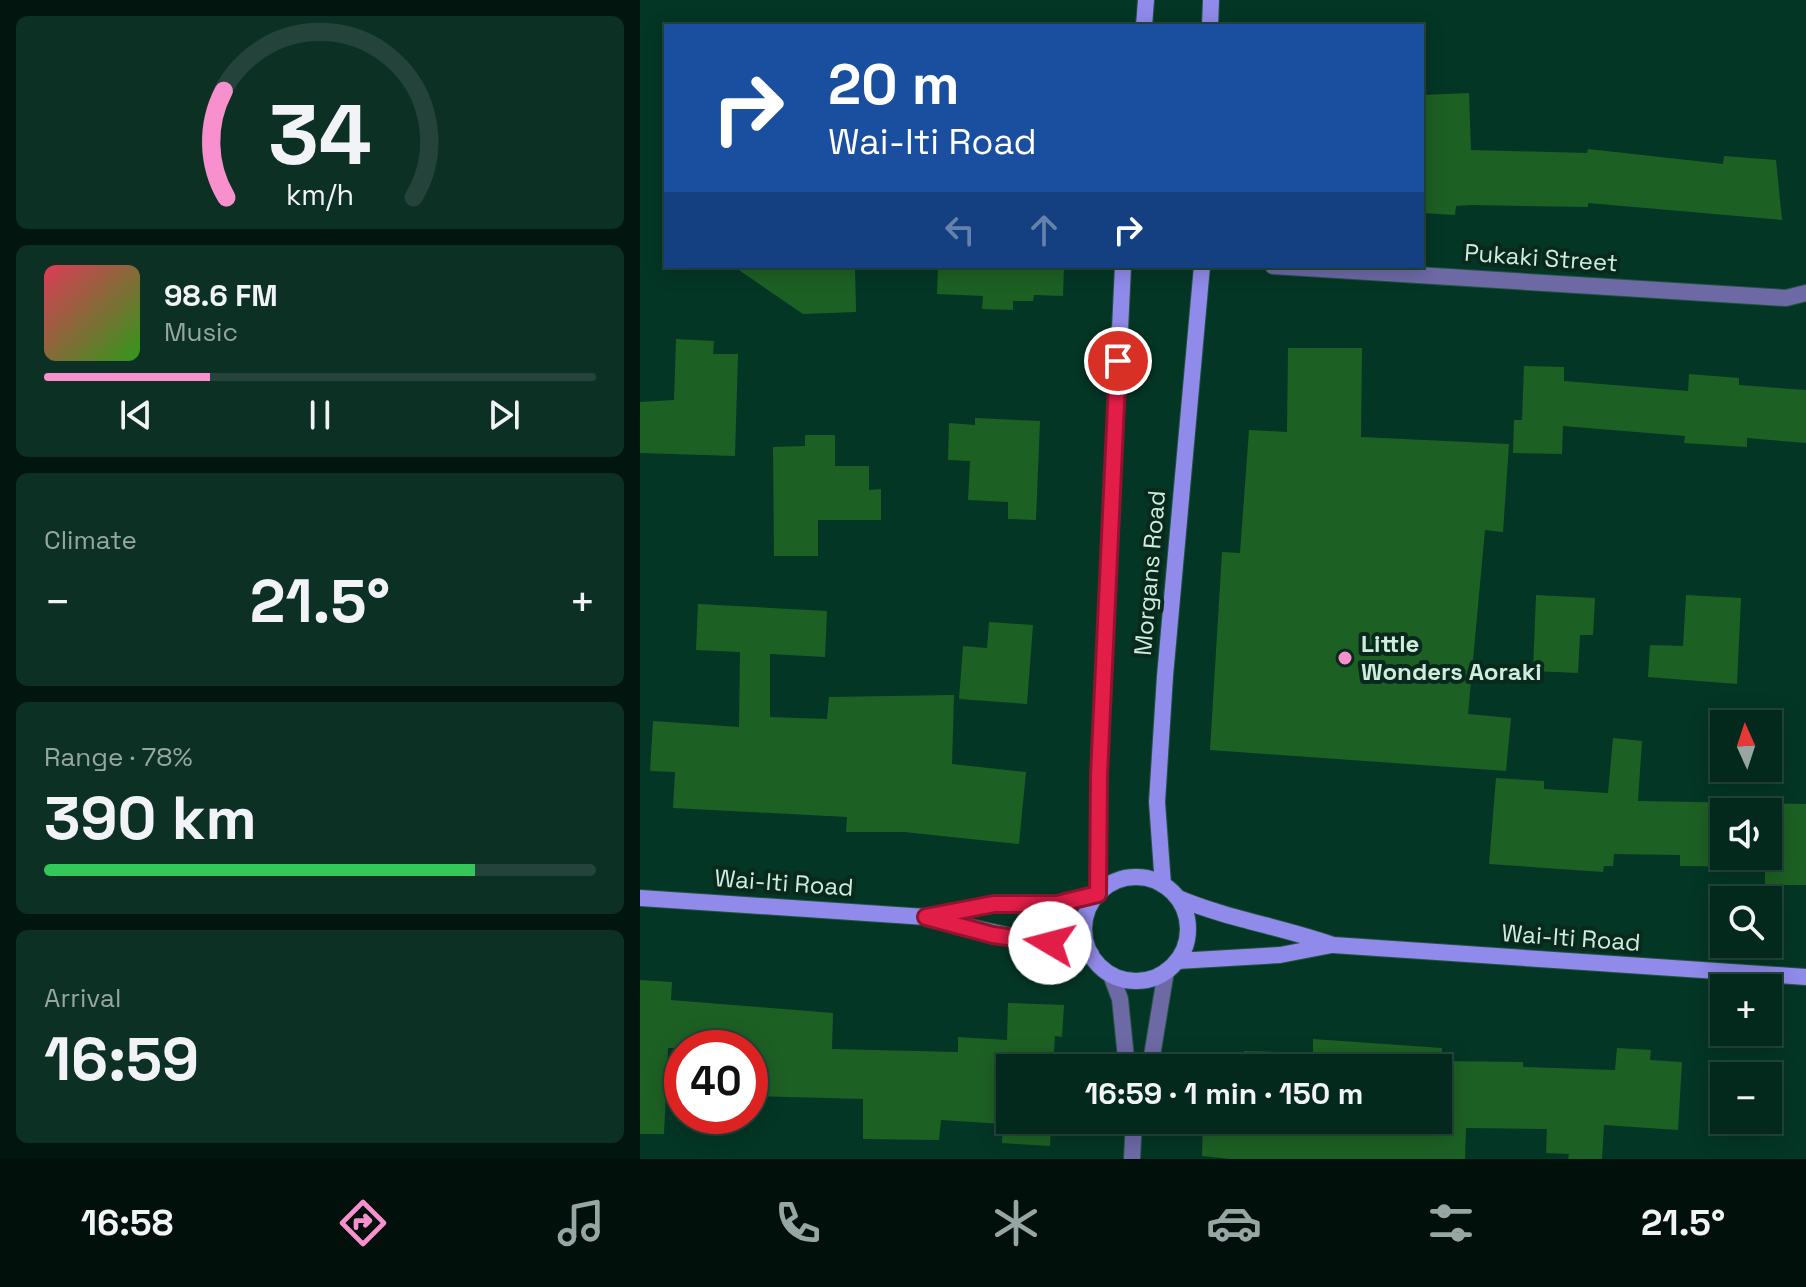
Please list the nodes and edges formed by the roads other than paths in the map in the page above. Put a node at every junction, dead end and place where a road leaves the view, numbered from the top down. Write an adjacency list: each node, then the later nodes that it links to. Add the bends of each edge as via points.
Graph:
1 (1146, 0): 3 (street)
2 (1211, 0): 4 (street)
3 (1144, 24)
4 (1210, 24)
5 (1123, 268): 10 (street, Morgans Road, via 1099,759)
6 (1202, 268): 9 (street, Morgans Road, via 1157,802)
7 (1305, 268): 8 (street, Pukaki Street, via 1786,298)
8 (1806, 293)
9 (1163, 885): 10 (street, via 1129,878); 12 (street)
10 (1098, 894): 13 (street, Wai-Iti Road, via 1057,904 994,904); 15 (street, via 1084,927)
11 (640, 898): 13 (street, Wai-Iti Road)
12 (1178, 898): 14 (street, Wai-Iti Road); 16 (street, via 1188,930 1185,946)
13 (926, 917): 15 (street, Wai-Iti Road)
14 (1333, 945): 16 (street, Wai-Iti Road); 18 (street, Wai-Iti Road)
15 (1091, 954): 17 (street)
16 (1171, 966): 17 (street, via 1140,981); 20 (street)
17 (1111, 975): 19 (street, via 1120,999)
18 (1806, 977)
19 (1126, 1054)
20 (1153, 1054)
21 (1133, 1134): 22 (street)
22 (1132, 1159)

